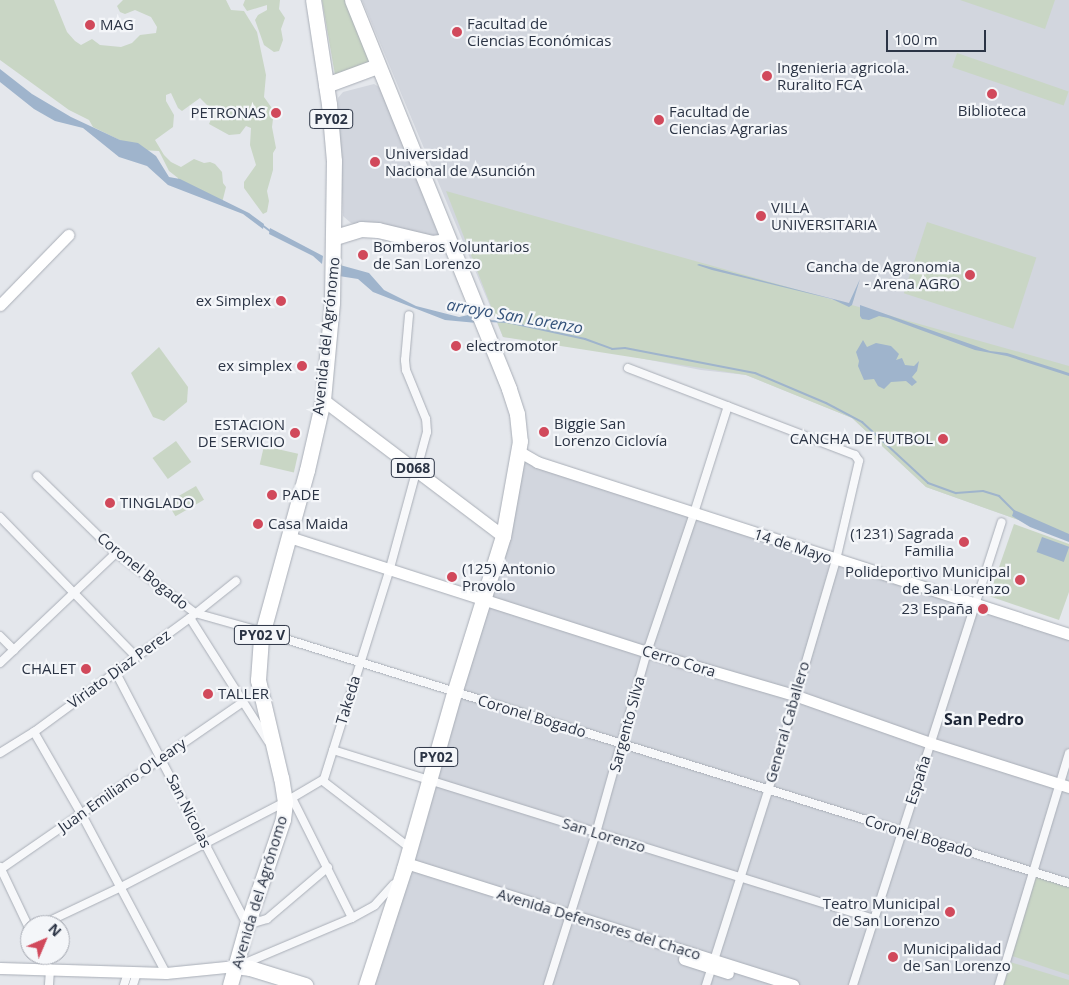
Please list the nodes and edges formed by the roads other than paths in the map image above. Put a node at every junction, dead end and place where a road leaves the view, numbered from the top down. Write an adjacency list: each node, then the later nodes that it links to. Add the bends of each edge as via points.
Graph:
1 (313, 0): 4 (highway, PY02)
2 (352, 0): 3 (highway, PY02)
3 (377, 66): 4 (highway); 7 (highway, PY02)
4 (326, 85): 6 (highway, PY02, via 334,160)
5 (68, 235): 8 (street)
6 (335, 238): 7 (highway, via 361,229 432,243); 11 (highway, Avenida del Agrónomo / PY02 V)
7 (448, 241): 13 (highway, PY02, via 516,408)
8 (0, 305)
9 (409, 315): 14 (street, Takeda, via 406,370 428,426)
10 (628, 368): 12 (street)
11 (322, 400): 14 (main road, D068); 22 (highway, Avenida del Agrónomo / PY02 V)
12 (728, 406): 16 (street, Sargento Silva); 24 (street, General Caballero, via 858,458)
13 (520, 452): 16 (street, 14 de Mayo, via 537,462); 21 (highway, PY02)
14 (418, 468): 21 (main road, D068); 25 (street, Takeda)
15 (37, 476): 23 (street, Coronel Bogado)
16 (694, 513): 24 (street, 14 de Mayo); 35 (street, Sargento Silva)
17 (0, 517): 19 (street)
18 (1002, 522): 29 (street, España)
19 (7, 525): 20 (street); 27 (street)
20 (0, 532)
21 (504, 533): 28 (highway, PY02)
22 (289, 537): 25 (street, Cerro Cora); 31 (highway, Avenida del Agrónomo / PY02 V)
23 (116, 553): 27 (street); 30 (street, Coronel Bogado)
24 (836, 560): 29 (street, 14 de Mayo); 41 (street, General Caballero)
25 (390, 568): 28 (street, Cerro Cora); 38 (street, Takeda)
26 (236, 581): 30 (street, Viriato Diaz Perez)
27 (74, 593): 34 (street); 36 (street)
28 (484, 599): 35 (street, Cerro Cora); 40 (highway, PY02)
29 (976, 604): 32 (street, 14 de Mayo); 45 (street, España)
30 (192, 615): 31 (street, Coronel Bogado); 36 (street, Viriato Diaz Perez); 42 (street)
31 (263, 632): 38 (street, Coronel Bogado); 48 (highway, Avenida del Agrónomo / PY02 V, via 258,680)
32 (1069, 634)
33 (0, 636): 34 (street)
34 (14, 650): 37 (street)
35 (646, 652): 41 (street, Cerro Cora); 44 (street, Sargento Silva)
36 (135, 656): 39 (street, Viriato Diaz Perez)
37 (0, 664)
38 (360, 664): 40 (street, Coronel Bogado); 46 (street, Takeda)
39 (115, 671): 43 (street, Viriato Diaz Perez); 50 (street, San Nicolas)
40 (454, 693): 44 (street, Coronel Bogado); 51 (highway, PY02)
41 (794, 695): 45 (street, Cerro Cora); 54 (street, General Caballero)
42 (243, 702): 48 (street); 50 (street, Juan Emiliano O'Leary)
43 (34, 732): 47 (street, Viriato Diaz Perez); 56 (street)
44 (623, 743): 54 (street, Coronel Bogado); 58 (street, Sargento Silva)
45 (930, 743): 53 (street, Cerro Cora); 57 (street, España)
46 (333, 750): 51 (street, San Lorenzo); 52 (street, Takeda)
47 (0, 752)
48 (275, 752): 55 (highway, Avenida del Agrónomo / PY02 V)
49 (1069, 753): 53 (street)
50 (161, 757): 56 (street, Juan Emiliano O'Leary); 59 (street, San Nicolas)
51 (429, 780): 58 (street, San Lorenzo); 60 (highway, PY02)
52 (323, 781): 55 (street); 60 (street)
53 (1064, 786): 63 (street)
54 (768, 788): 57 (street, Coronel Bogado); 64 (street, General Caballero)
55 (288, 800): 59 (street); 61 (street); 72 (highway, Avenida del Agrónomo / PY02 V)
56 (82, 815): 62 (street, Juan Emiliano O'Leary); 66 (street)
57 (902, 831): 63 (street, Coronel Bogado); 71 (street, España)
58 (596, 833): 64 (street, San Lorenzo); 70 (street, Sargento Silva)
59 (205, 843): 66 (street); 72 (street, San Nicolas)
60 (405, 863): 69 (street, via 382,898); 70 (street, Avenida Defensores del Chaco); 85 (highway, PY02)
61 (328, 867): 69 (street); 72 (street, via 267,920)
62 (0, 868): 67 (street)
63 (1032, 871): 65 (street, Coronel Bogado); 91 (street)
64 (740, 878): 71 (street, San Lorenzo); 73 (street, General Caballero)
65 (1069, 883)
66 (121, 887): 68 (street); 79 (street)
67 (23, 915)
68 (62, 915)
69 (352, 918): 75 (street)
70 (570, 919): 73 (street, Avenida Defensores del Chaco); 86 (street, Sargento Silva)
71 (874, 919): 90 (street, España)
72 (247, 925): 75 (highway, Avenida del Agrónomo / PY02 V)
73 (712, 964): 87 (street, General Caballero); 88 (street, Avenida Defensores del Chaco); 89 (street, Avenida Defensores del Chaco)
74 (47, 965): 77 (street)
75 (236, 966): 79 (street); 83 (highway, Avenida del Agrónomo / PY02 V); 84 (highway)
76 (0, 968): 77 (street)
77 (50, 970): 78 (street); 80 (street)
78 (132, 973): 79 (street); 81 (street); 82 (street)
79 (166, 973)
80 (49, 985)
81 (124, 985)
82 (133, 985)
83 (230, 985)
84 (305, 985)
85 (366, 985)
86 (548, 985)
87 (706, 985)
88 (768, 985)
89 (793, 985)
90 (853, 985)
91 (998, 985)

